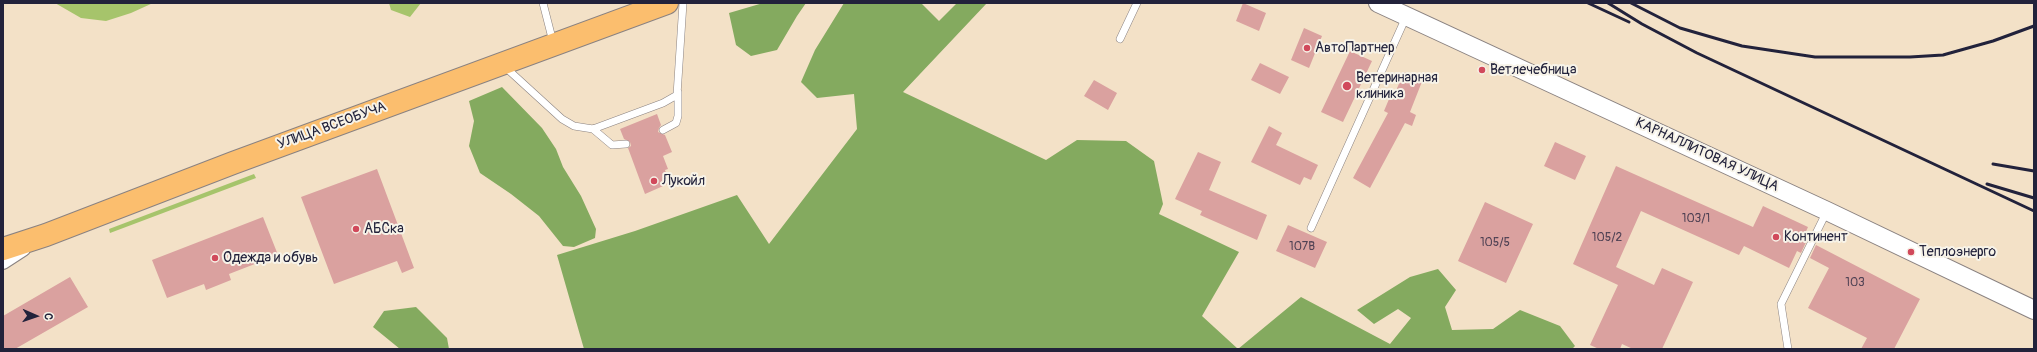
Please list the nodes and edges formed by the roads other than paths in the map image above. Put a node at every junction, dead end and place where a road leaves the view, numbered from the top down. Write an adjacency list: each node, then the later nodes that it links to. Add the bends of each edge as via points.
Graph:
1 (543, 3): 8 (lane)
2 (667, 3): 8 (main road, УЛИЦА ВСЕОБУЧА)
3 (683, 3): 10 (lane)
4 (1137, 3): 7 (lane)
5 (1378, 3): 6 (street, КАРНАЛЛИТОВАЯ УЛИЦА)
6 (1406, 17): 14 (street, КАРНАЛЛИТОВАЯ УЛИЦА); 15 (lane)
7 (1120, 39)
8 (554, 44): 9 (main road, УЛИЦА ВСЕОБУЧА)
9 (501, 63): 11 (lane, via 562,119 574,126); 16 (main road, УЛИЦА ВСЕОБУЧА)
10 (678, 92): 11 (lane, via 674,98); 12 (lane, via 676,123)
11 (593, 129): 13 (lane, via 612,145)
12 (663, 130)
13 (626, 144)
14 (1827, 210): 19 (street, КАРНАЛЛИТОВАЯ УЛИЦА); 20 (lane, via 1781,304)
15 (1311, 228)
16 (46, 235): 17 (main road); 18 (street, УЛИЦА ВСЕОБУЧА)
17 (3, 248)
18 (3, 262)
19 (2034, 310)
20 (1788, 349)

